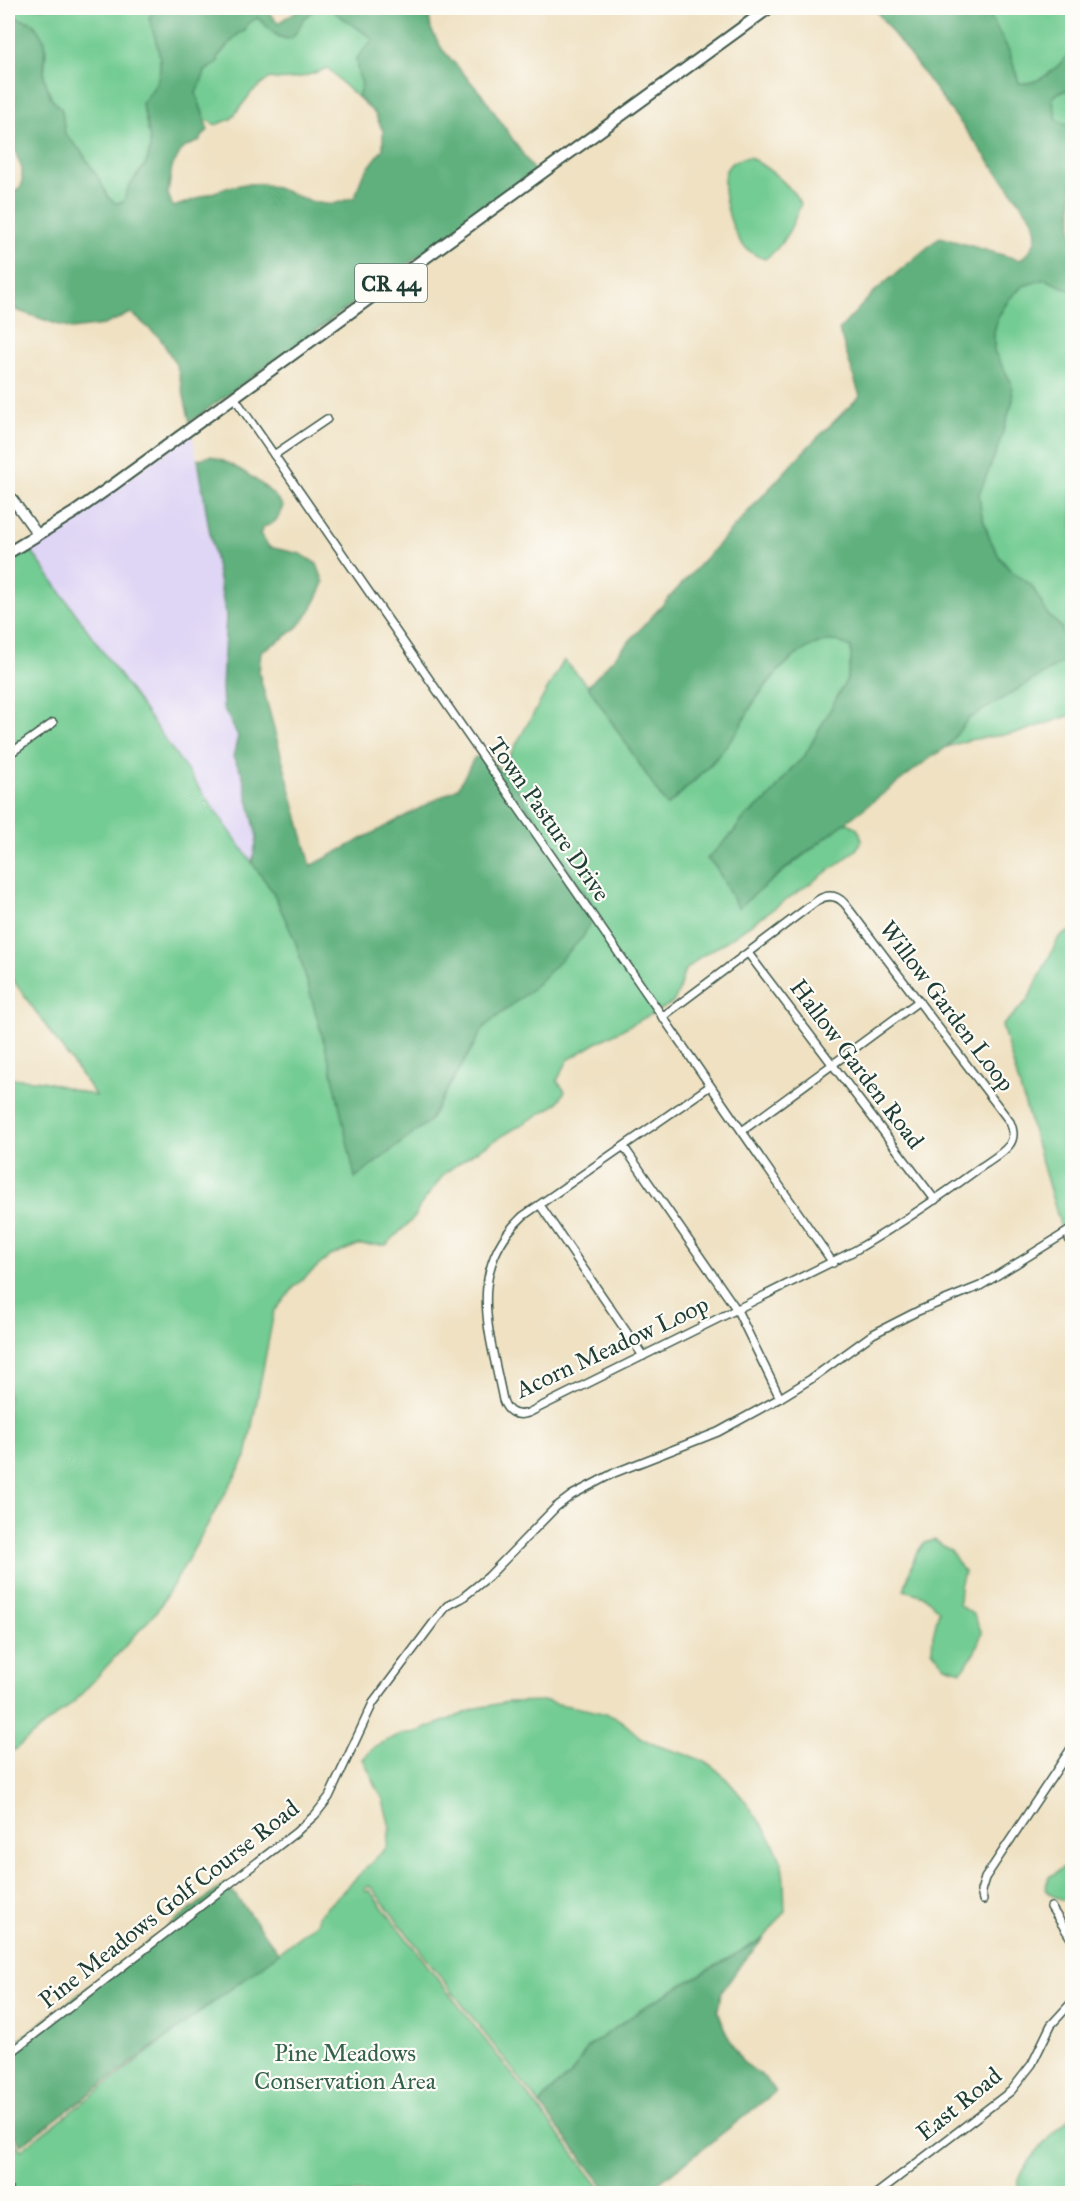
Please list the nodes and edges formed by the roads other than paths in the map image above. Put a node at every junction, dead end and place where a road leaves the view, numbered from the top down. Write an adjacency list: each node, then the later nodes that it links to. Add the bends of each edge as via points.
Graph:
1 (769, 8): 2 (main road, CR 44)
2 (234, 397): 4 (street, Town Pasture Drive); 6 (main road, CR 44)
3 (327, 420): 4 (street)
4 (274, 455): 12 (street, Town Pasture Drive)
5 (8, 493): 6 (street)
6 (38, 535): 7 (main road, CR 44)
7 (8, 553)
8 (53, 723): 9 (street)
9 (8, 755)
10 (748, 953): 11 (street, Willow Garden Loop, via 821,898 836,897); 12 (street, Willow Garden Loop); 13 (street, Hallow Garden Road)
11 (919, 1001): 13 (street); 17 (street, Willow Garden Loop, via 1010,1122 1013,1133 1006,1149)
12 (663, 1017): 14 (street, Town Pasture Drive)
13 (833, 1065): 15 (street); 17 (street, Hallow Garden Road)
14 (710, 1086): 15 (street, Town Pasture Drive); 16 (street, Acorn Meadow Loop)
15 (742, 1131): 21 (street, Town Pasture Drive)
16 (624, 1147): 18 (street, Acorn Meadow Loop); 22 (street)
17 (934, 1200): 21 (street, Willow Garden Loop)
18 (540, 1205): 23 (street); 23 (street, Acorn Meadow Loop, via 523,1216 504,1238 486,1282 485,1311 505,1406 514,1413 525,1414)
19 (1072, 1229): 20 (street); 24 (street, Pine Meadows Golf Course Road, via 980,1286 873,1334)
20 (1072, 1248)
21 (833, 1263): 22 (street, Acorn Meadow Loop)
22 (737, 1310): 23 (street, Acorn Meadow Loop); 24 (street)
23 (643, 1356)
24 (780, 1398): 30 (street, Pine Meadows Golf Course Road, via 718,1432 614,1473 556,1507 488,1577 447,1606 423,1635 373,1703 339,1778 315,1815)
25 (1072, 1747): 26 (street, via 985,1878)
26 (983, 1900)
27 (1051, 1907): 28 (street)
28 (1072, 1940)
29 (1072, 2002): 33 (street, East Road, via 1051,2025 1032,2064 1011,2091)
30 (8, 2055)
31 (8, 2189): 32 (street)
32 (11, 2193)
33 (876, 2193)

